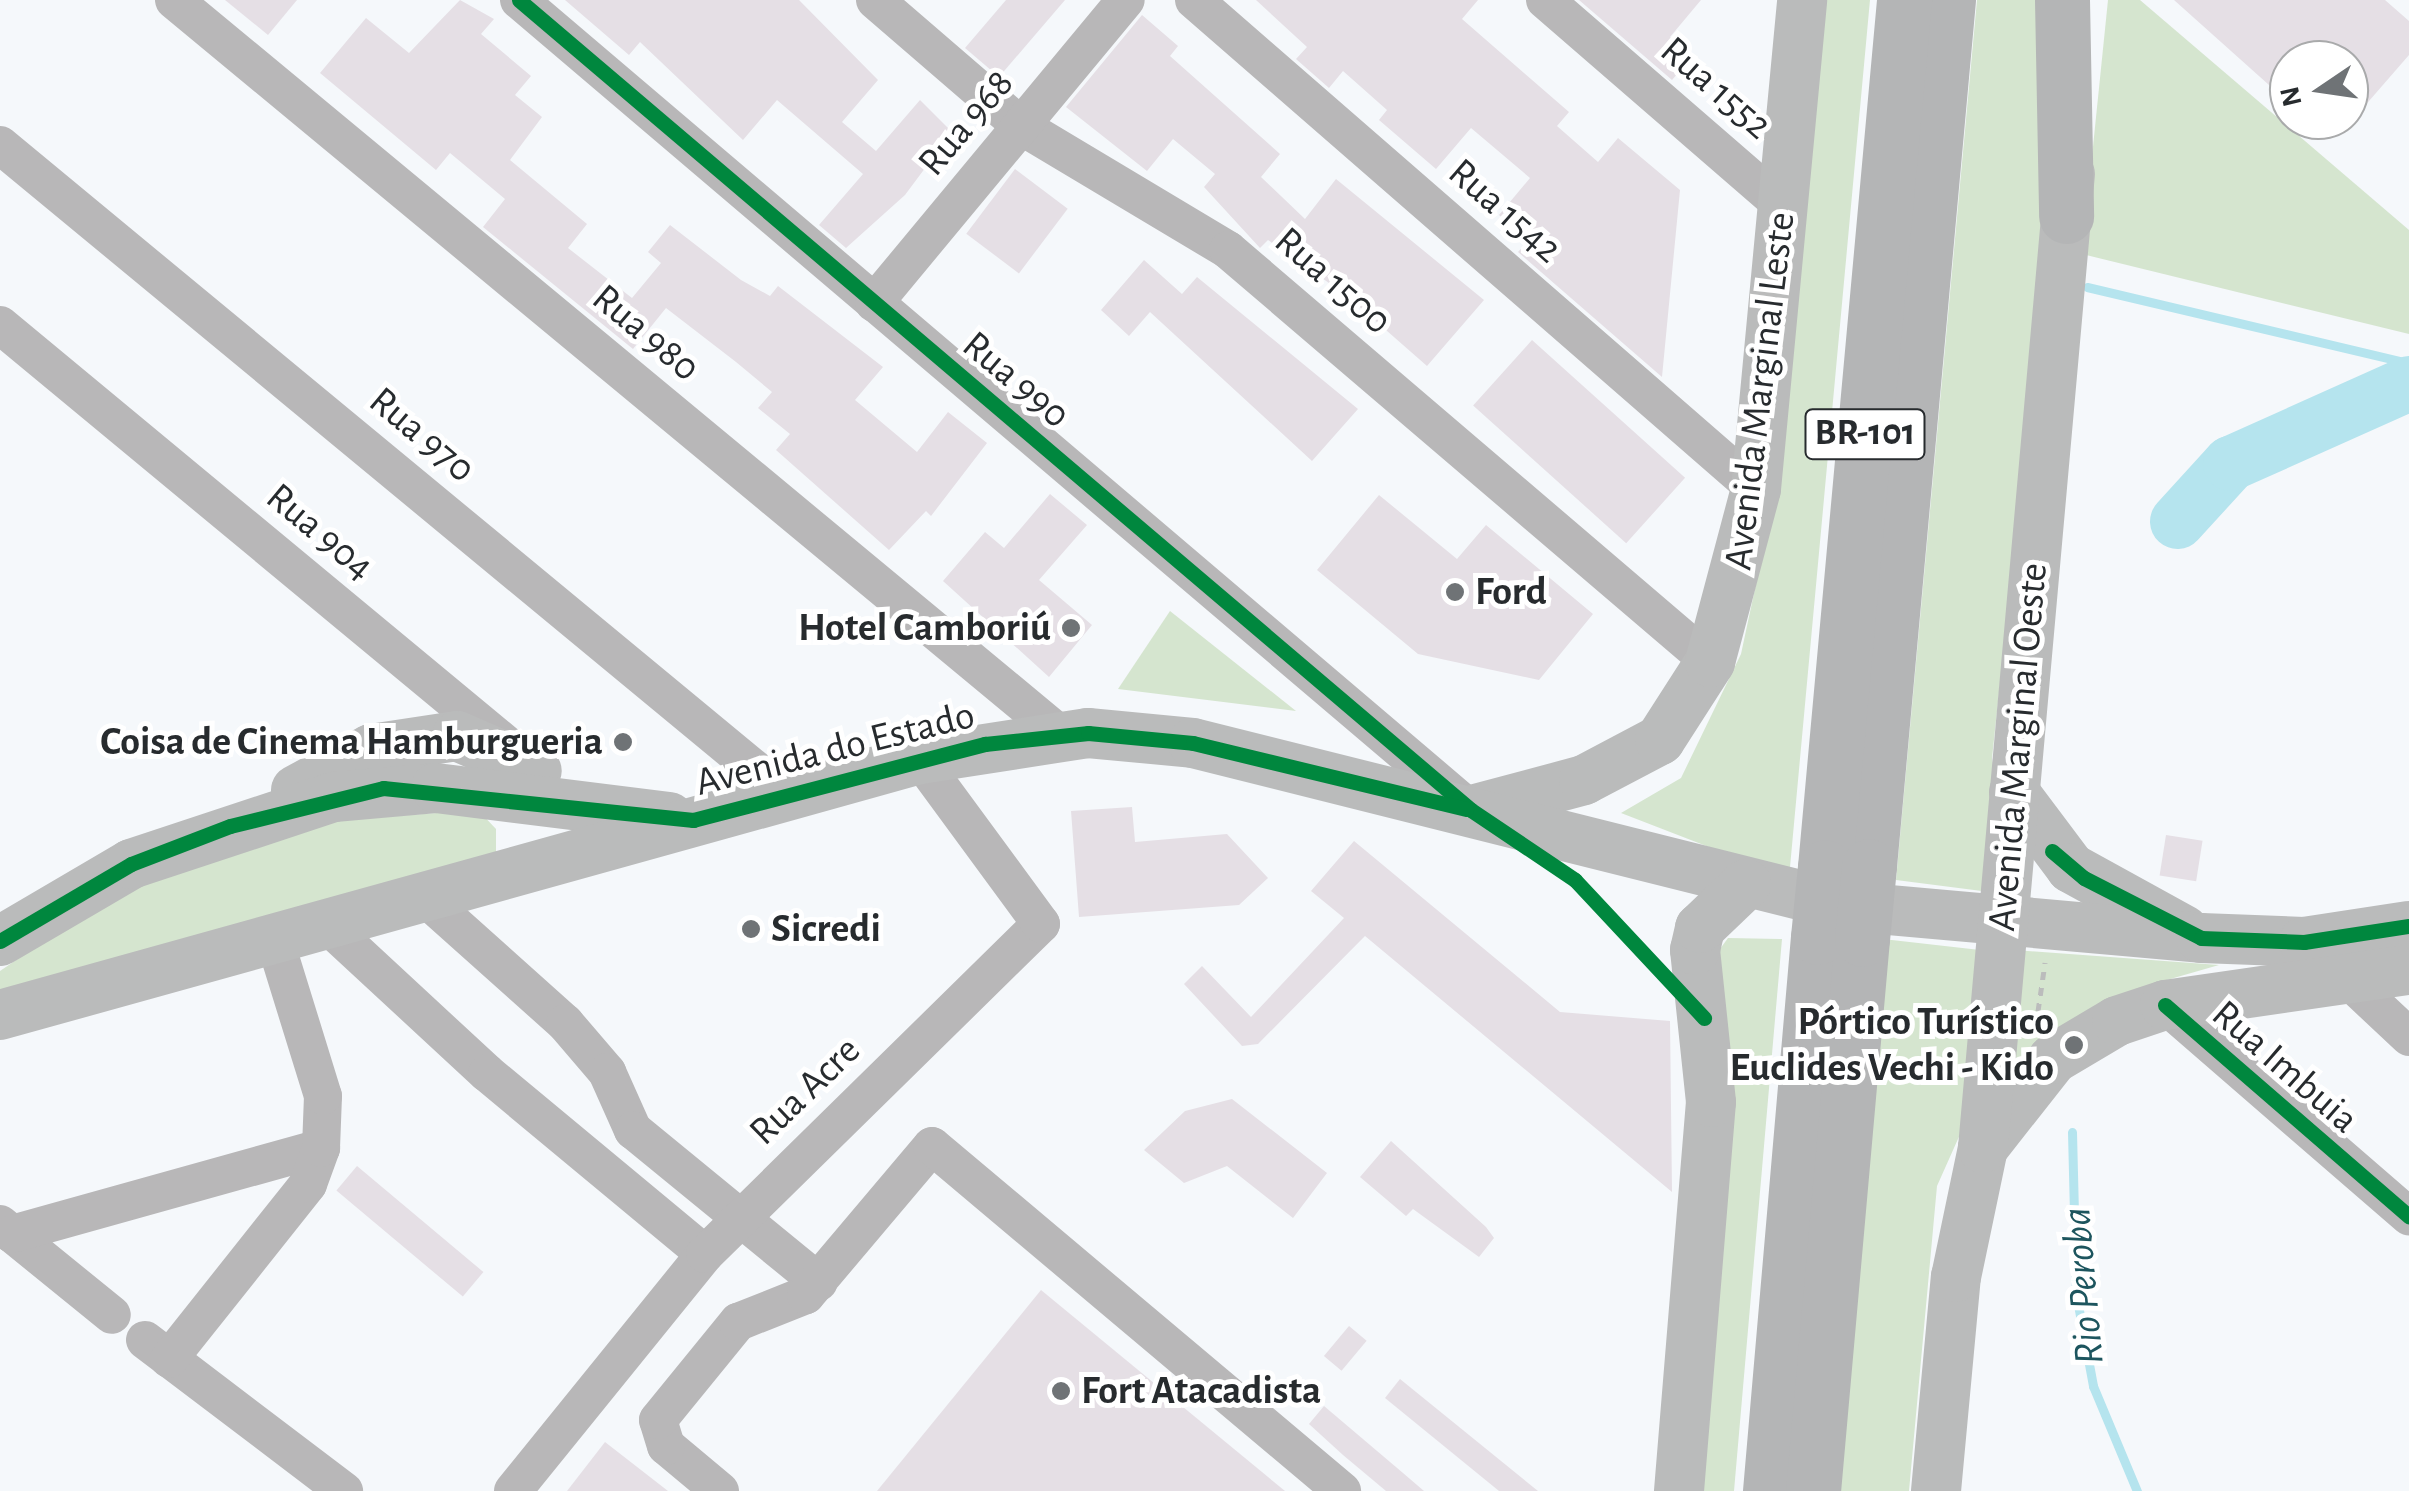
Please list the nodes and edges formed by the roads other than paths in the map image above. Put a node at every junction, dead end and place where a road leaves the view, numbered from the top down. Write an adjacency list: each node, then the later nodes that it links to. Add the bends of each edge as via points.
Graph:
1 (174, 0): 20 (street, Rua 980)
2 (519, 0): 16 (street, Rua 990)
3 (875, 0): 12 (street, Rua 1500)
4 (1126, 0): 12 (street, Rua 968)
5 (1194, 0): 18 (street, Rua 1542)
6 (1545, 0): 14 (street, Rua 1552)
7 (1904, 0): 31 (highway, BR-101)
8 (1948, 0): 31 (highway, BR-101)
9 (2062, 0): 15 (highway)
10 (2086, 0): 15 (main road, Avenida Marginal Oeste)
11 (1791, 8): 14 (main road, Avenida Marginal Leste)
12 (1021, 126): 16 (street, Rua 968); 19 (street, Rua 1500, via 1228,250)
13 (0, 145): 24 (street, Rua 970)
14 (1783, 206): 18 (main road, Avenida Marginal Leste)
15 (2066, 216): 23 (main road, Avenida Marginal Oeste)
16 (874, 303): 26 (street, Rua 990)
17 (0, 326): 22 (street, Rua 904)
18 (1756, 489): 19 (main road, Avenida Marginal Leste)
19 (1710, 662): 26 (main road, Avenida Marginal Leste, via 1660,740 1584,780)
20 (1061, 735): 21 (main road, Avenida do Estado); 26 (main road, Avenida do Estado, via 1194,743)
21 (920, 759): 24 (main road, Avenida do Estado); 48 (street, Rua Acre, via 1042,924)
22 (538, 771): 25 (street, Rua 904); 28 (main road, via 456,736 371,749)
23 (2014, 792): 33 (main road, Avenida Marginal Oeste); 36 (main road, via 2052,851 2084,878)
24 (786, 795): 27 (main road, Avenida do Estado)
25 (583, 808): 27 (main road, Avenida do Estado); 28 (main road, Avenida do Estado, via 383,788)
26 (1471, 810): 29 (main road, Avenida do Estado)
27 (694, 820): 30 (main road, Avenida do Estado)
28 (230, 826): 37 (main road, Avenida do Estado, via 131,864)
29 (1746, 884): 31 (main road, Avenida do Estado); 57 (main road, via 1700,928 1695,950 1711,1102)
30 (423, 896): 32 (main road, Avenida do Estado); 43 (street, via 565,1023 608,1072)
31 (1844, 903): 33 (main road, Avenida do Estado); 58 (highway, BR-101); 59 (highway, BR-101)
32 (326, 924): 35 (main road, Avenida do Estado); 46 (street)
33 (2002, 924): 36 (main road, Avenida do Estado); 45 (main road, Avenida Marginal Oeste)
34 (2409, 926): 36 (main road, Avenida do Estado, via 2304,942)
35 (274, 938): 41 (main road, Avenida do Estado); 44 (street, via 323,1096)
36 (2201, 938)
37 (0, 941)
38 (2409, 970): 39 (main road)
39 (2342, 974): 40 (main road); 42 (street)
40 (2165, 1005): 45 (main road, via 2068,1047); 47 (street, Rua Imbuia)
41 (0, 1015)
42 (2409, 1036)
43 (633, 1130): 46 (street, via 608,1130); 48 (street)
44 (321, 1148): 49 (street); 54 (street, via 308,1184 157,1350)
45 (1983, 1148): 60 (main road, Avenida Marginal Oeste, via 1956,1277)
46 (580, 1150): 50 (street)
47 (2409, 1216)
48 (736, 1221): 50 (street, Rua Acre); 51 (street)
49 (6, 1229): 52 (street)
50 (705, 1254): 53 (street, Rua Acre)
51 (819, 1282): 55 (street, via 790,1306 738,1322 658,1420 666,1446); 56 (street, via 932,1146)
52 (112, 1314)
53 (516, 1490)
54 (344, 1491)
55 (720, 1491)
56 (1342, 1491)
57 (1680, 1491)
58 (1770, 1491)
59 (1812, 1491)
60 (1936, 1491)

